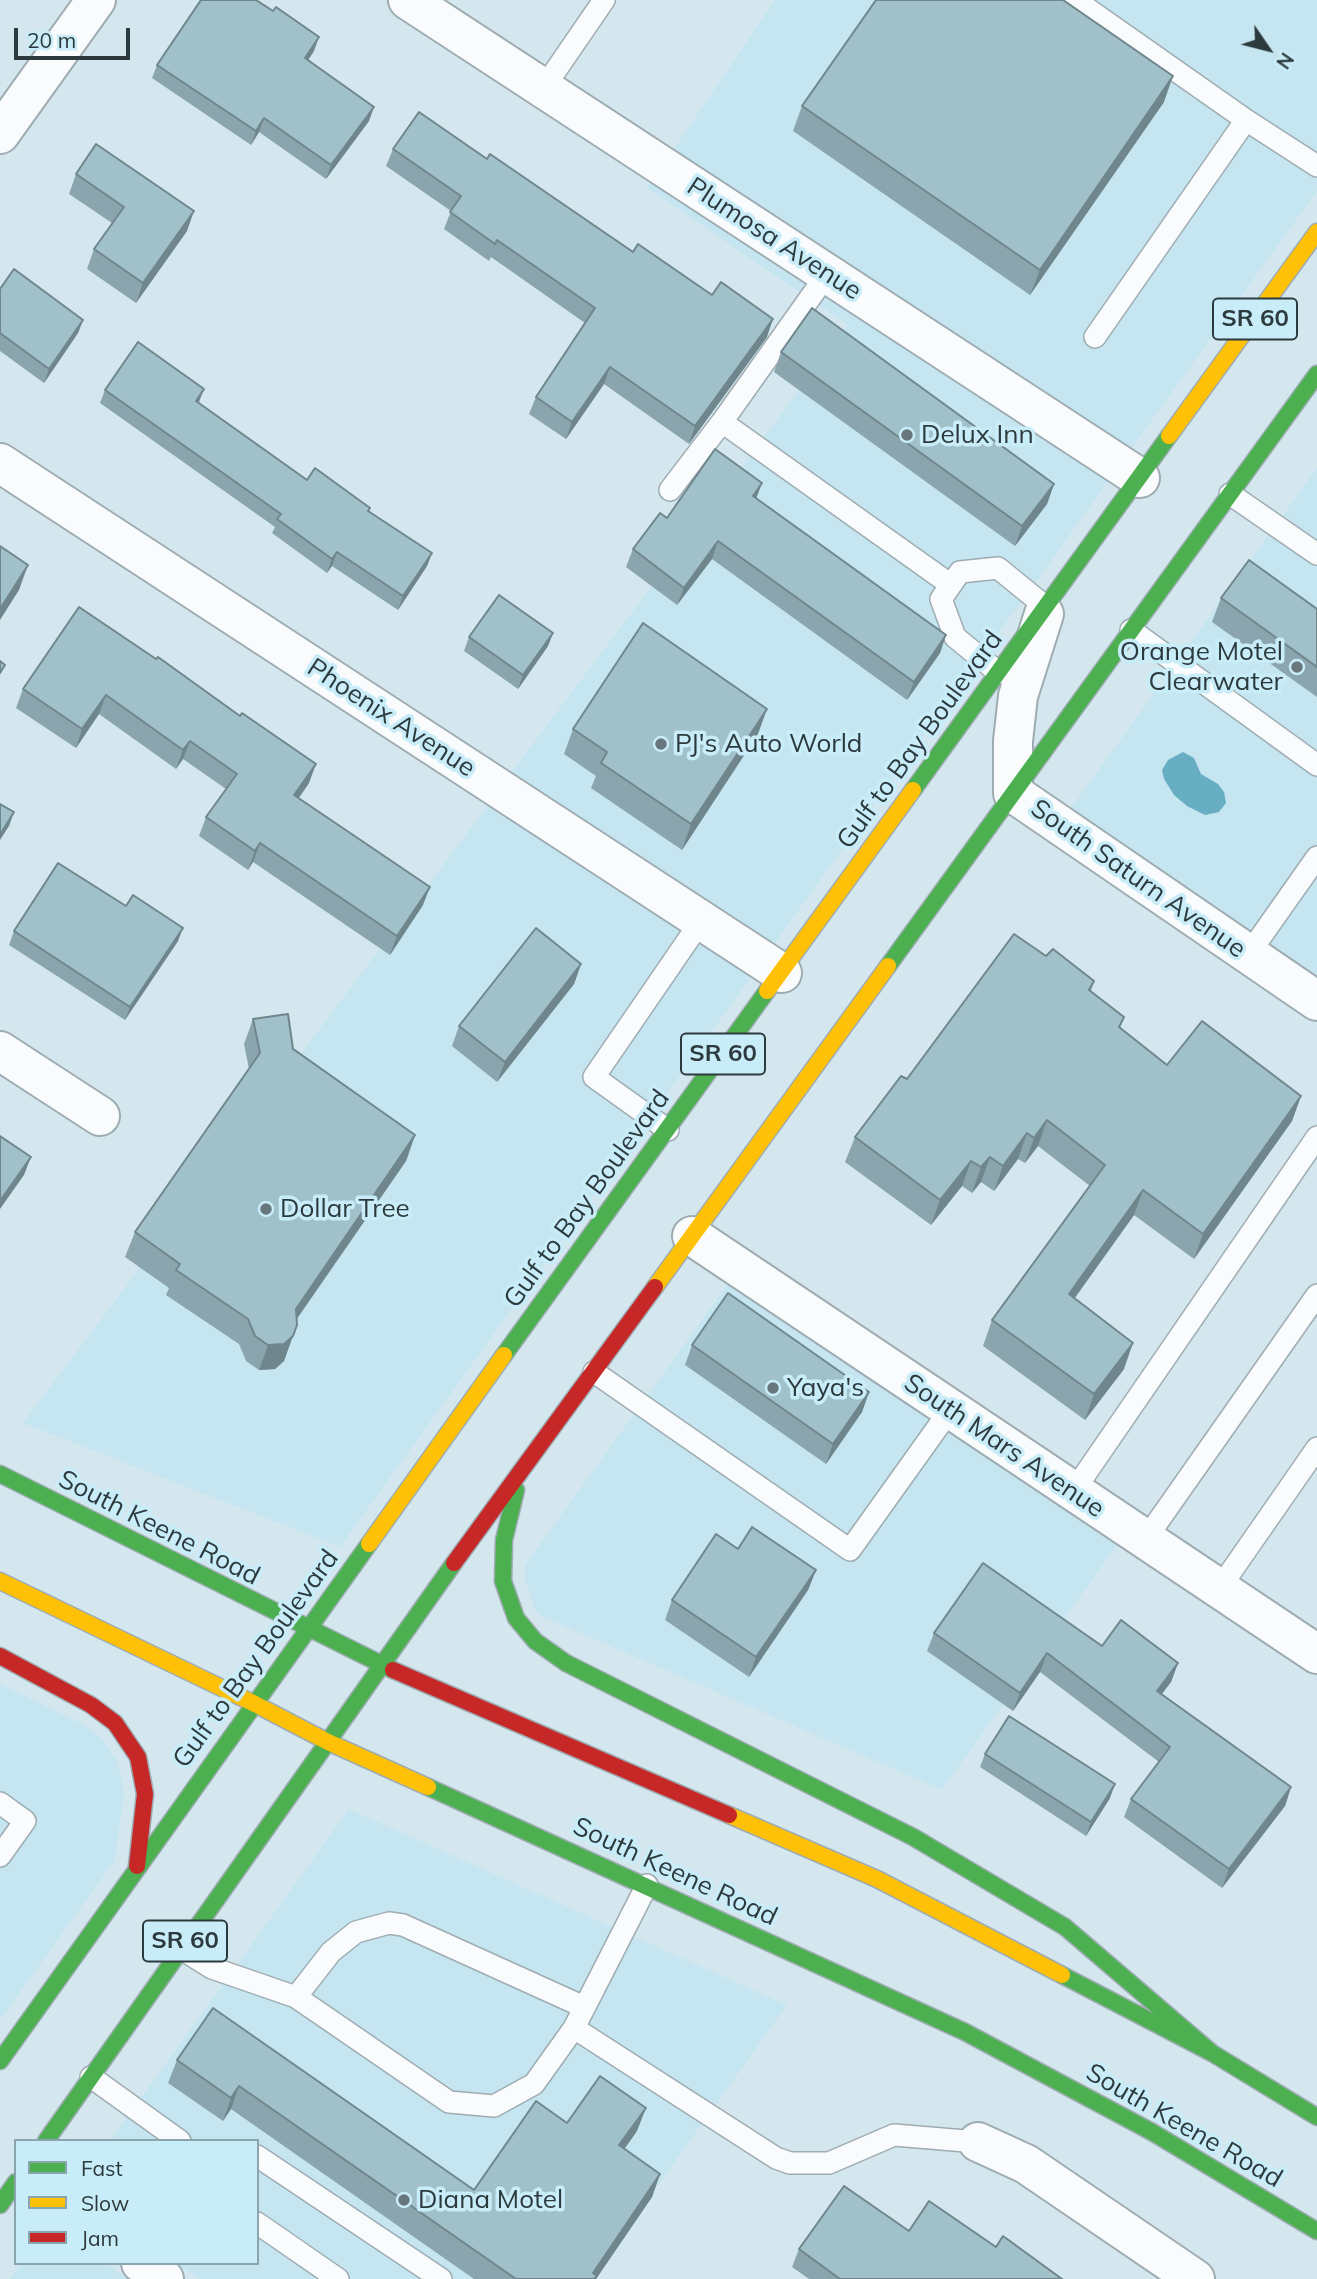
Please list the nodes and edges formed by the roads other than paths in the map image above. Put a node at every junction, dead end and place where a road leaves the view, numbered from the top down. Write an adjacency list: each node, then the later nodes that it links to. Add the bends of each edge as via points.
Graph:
1 (96, 0): 7 (street)
2 (408, 0): 5 (street, Plumosa Avenue)
3 (604, 0): 5 (lane)
4 (1075, 0): 6 (lane)
5 (543, 89): 10 (street, Plumosa Avenue)
6 (1245, 120): 8 (lane); 11 (lane)
7 (0, 134)
8 (1317, 166)
9 (1317, 232): 15 (main road, Gulf to Bay Boulevard / SR 60)
10 (827, 274): 13 (lane); 15 (street, Plumosa Avenue)
11 (1095, 337)
12 (1317, 374): 17 (main road, SR 60)
13 (722, 422): 16 (lane); 19 (lane)
14 (0, 463): 26 (street, Phoenix Avenue)
15 (1140, 478): 20 (main road, Gulf to Bay Boulevard / SR 60)
16 (670, 490)
17 (1230, 494): 18 (lane); 21 (main road, SR 60)
18 (1317, 554)
19 (951, 585): 20 (lane, via 960,572 998,568); 22 (lane, via 941,599 955,637)
20 (1046, 607): 22 (main road, Gulf to Bay Boulevard / SR 60); 24 (street, South Saturn Avenue, via 1018,696)
21 (1131, 630): 23 (lane); 24 (main road, SR 60)
22 (999, 673): 28 (main road, Gulf to Bay Boulevard / SR 60)
23 (1317, 765)
24 (1013, 793): 27 (street, South Saturn Avenue); 34 (main road, SR 60)
25 (1317, 857): 27 (lane)
26 (701, 921): 28 (street, Phoenix Avenue); 32 (lane, via 594,1077)
27 (1248, 955): 29 (street, South Saturn Avenue)
28 (782, 973): 32 (main road, Gulf to Bay Boulevard / SR 60)
29 (1317, 1001)
30 (0, 1051): 31 (street)
31 (100, 1116)
32 (668, 1130): 45 (main road, Gulf to Bay Boulevard / SR 60)
33 (1317, 1137): 41 (lane)
34 (692, 1236): 36 (main road, SR 60); 37 (street, South Mars Avenue)
35 (1317, 1295): 42 (lane)
36 (594, 1372): 37 (lane, via 850,1550); 40 (main road, SR 60)
37 (950, 1410): 41 (street, South Mars Avenue)
38 (1317, 1448): 44 (lane)
39 (0, 1474): 45 (main road, South Keene Road)
40 (519, 1476): 48 (main road, SR 60); 59 (main road, via 504,1540 503,1581 516,1618 535,1641 566,1664 913,1838 1065,1927)
41 (1073, 1492): 42 (street, South Mars Avenue)
42 (1145, 1540): 44 (street, South Mars Avenue)
43 (0, 1581): 49 (main road, South Keene Road)
44 (1219, 1589): 46 (street, South Mars Avenue)
45 (307, 1630): 48 (main road, South Keene Road); 49 (main road, Gulf to Bay Boulevard / SR 60)
46 (1317, 1654)
47 (0, 1656): 53 (main road, via 91,1705 115,1723 138,1757 145,1794)
48 (381, 1664): 50 (main road, SR 60); 59 (main road, South Keene Road, via 877,1879)
49 (254, 1704): 50 (main road, South Keene Road); 53 (main road, Gulf to Bay Boulevard / SR 60)
50 (328, 1742): 54 (main road, South Keene Road); 55 (main road, SR 60)
51 (0, 1803): 52 (lane, via 25,1821)
52 (0, 1856)
53 (136, 1869): 60 (main road, Gulf to Bay Boulevard / SR 60)
54 (647, 1885): 57 (lane); 70 (main road, South Keene Road, via 965,2032 1152,2132)
55 (180, 1948): 56 (lane, via 212,1968); 61 (main road, SR 60)
56 (296, 1997): 57 (lane, via 331,1952 356,1932 389,1923 403,1925); 58 (lane, via 449,2102 494,2106 534,2084)
57 (584, 2007): 58 (lane)
58 (574, 2028): 65 (lane, via 790,2163 829,2162 894,2135)
59 (1212, 2053): 62 (main road, South Keene Road)
60 (0, 2061)
61 (91, 2077): 63 (main road, SR 60); 64 (lane)
62 (1317, 2117)
63 (47, 2139)
64 (173, 2139)
65 (978, 2142): 75 (street, via 1026,2164)
66 (259, 2157): 74 (lane)
67 (14, 2185): 68 (main road)
68 (0, 2205)
69 (259, 2224): 73 (lane)
70 (1317, 2231)
71 (144, 2265): 72 (street)
72 (164, 2279)
73 (338, 2279)
74 (441, 2279)
75 (1195, 2279)

